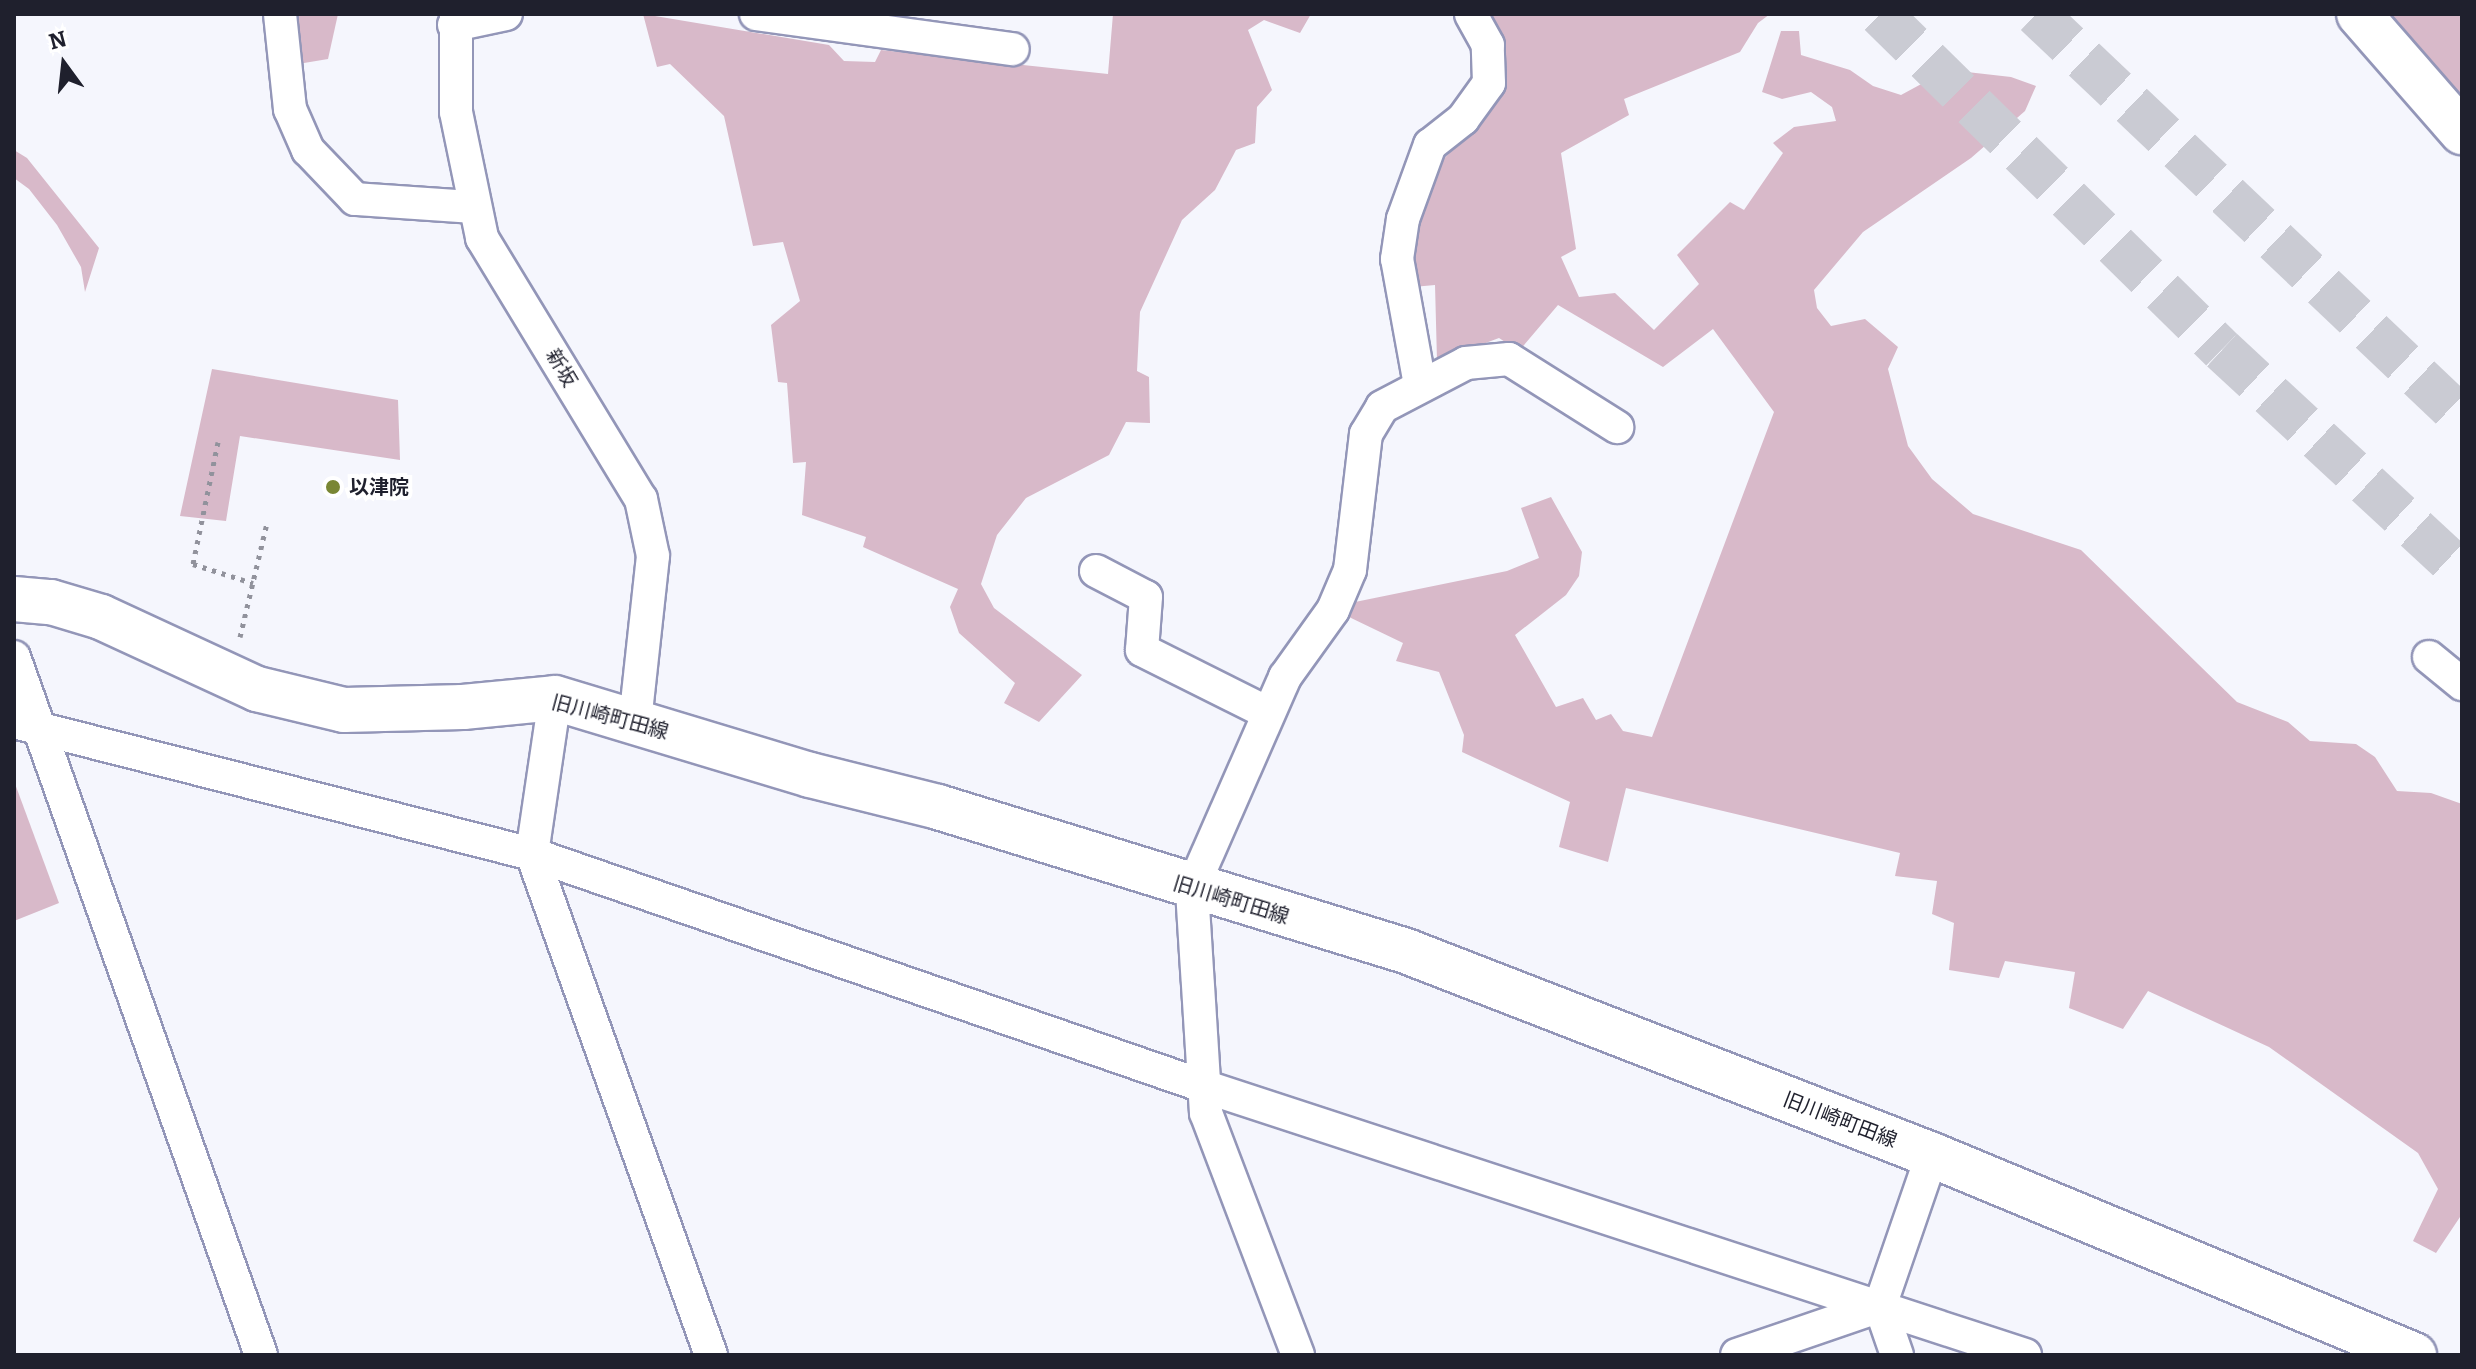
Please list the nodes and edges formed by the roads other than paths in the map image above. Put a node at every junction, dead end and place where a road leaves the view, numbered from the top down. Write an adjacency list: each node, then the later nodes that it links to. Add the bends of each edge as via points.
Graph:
1 (280, 14): 9 (street, via 290,109 308,150 355,199)
2 (506, 14): 6 (street)
3 (756, 14): 7 (street)
4 (1471, 14): 10 (street, via 1488,45 1489,83 1463,119 1430,145 1403,219 1397,259)
5 (2359, 14): 8 (main road)
6 (455, 20): 9 (street, 新坂, via 456,112)
7 (1013, 49)
8 (2462, 132)
9 (473, 207): 19 (street, 新坂, via 482,238 641,499 653,556)
10 (1420, 385): 11 (street, via 1466,363 1509,359); 18 (street, via 1382,407 1366,434 1350,570 1333,610 1285,677)
11 (1617, 427)
12 (1096, 571): 18 (street, via 1146,597 1142,650)
13 (14, 599): 17 (main road, 旧川崎町田線, via 51,602 101,617 257,689 344,710)
14 (14, 657): 20 (street)
15 (2429, 657): 16 (street)
16 (2462, 684)
17 (555, 698): 19 (main road, 旧川崎町田線); 21 (street)
18 (1268, 713): 22 (street)
19 (635, 723): 22 (main road, 旧川崎町田線, via 938,807)
20 (27, 725): 21 (street); 26 (street)
21 (532, 854): 23 (street); 27 (street)
22 (1192, 889): 23 (street); 24 (main road, 旧川崎町田線, via 1406,951)
23 (1203, 1086): 25 (street); 28 (street, via 1206,1113)
24 (1932, 1155): 25 (street); 32 (main road, 旧川崎町田線)
25 (1880, 1306): 29 (street); 30 (street); 31 (street)
26 (261, 1355)
27 (711, 1355)
28 (1298, 1355)
29 (1737, 1355)
30 (1897, 1355)
31 (2025, 1355)
32 (2414, 1355)

